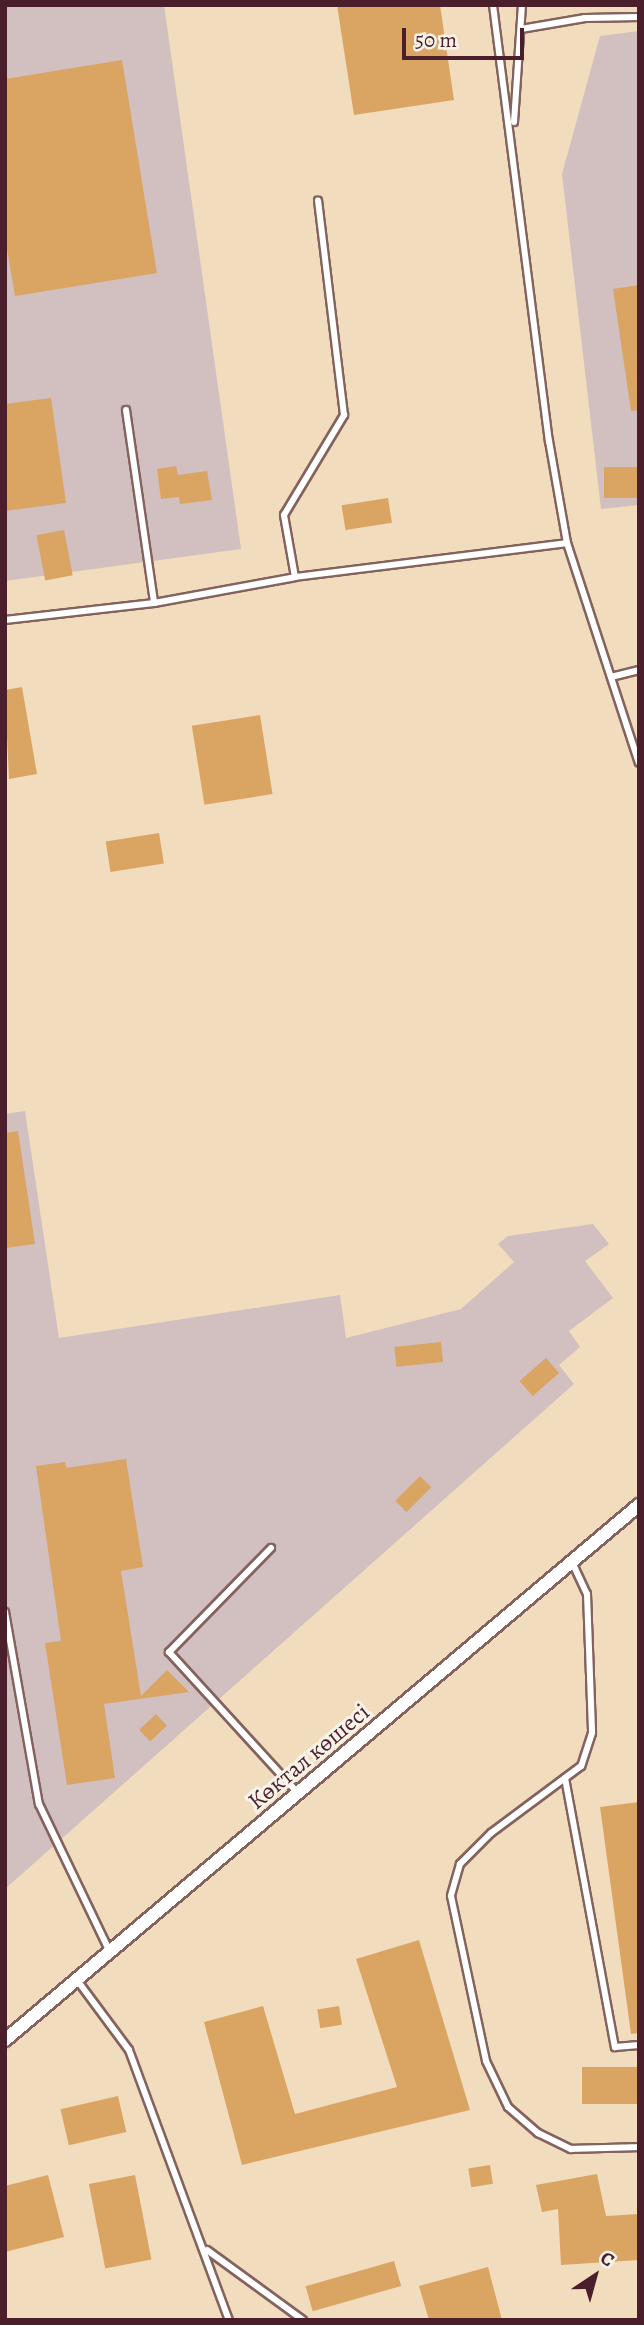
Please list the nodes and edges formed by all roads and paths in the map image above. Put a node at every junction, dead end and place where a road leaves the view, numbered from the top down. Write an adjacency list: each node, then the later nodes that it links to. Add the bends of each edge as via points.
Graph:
1 (493, 5): 5 (lane)
2 (522, 5): 4 (lane)
3 (639, 17): 4 (lane, via 585,18)
4 (521, 29): 5 (lane)
5 (512, 131): 8 (lane, via 549,441)
6 (318, 201): 9 (lane, via 344,415 284,514)
7 (126, 410): 10 (lane)
8 (567, 543): 9 (lane); 13 (lane)
9 (295, 577): 10 (lane)
10 (154, 603): 11 (lane)
11 (5, 620)
12 (639, 670): 13 (lane)
13 (611, 677): 14 (lane)
14 (639, 763)
15 (639, 1505): 17 (street, Көктал көшесі)
16 (271, 1548): 20 (lane, via 169,1652)
17 (572, 1562): 19 (lane, via 587,1594 592,1734 581,1766); 20 (street, Көктал көшесі)
18 (5, 1612): 21 (lane, via 39,1804)
19 (565, 1778): 24 (lane, via 615,2047); 25 (lane, via 491,1833 460,1864 451,1896 486,2061 508,2107 538,2133 571,2149)
20 (298, 1794): 21 (street, Көктал көшесі)
21 (110, 1952): 22 (street, Көктал көшесі)
22 (77, 1980): 23 (street, Көктал көшесі); 26 (lane, via 129,2050)
23 (5, 2040)
24 (639, 2045)
25 (639, 2147)
26 (205, 2249): 27 (lane); 28 (lane)
27 (229, 2320)
28 (303, 2320)

